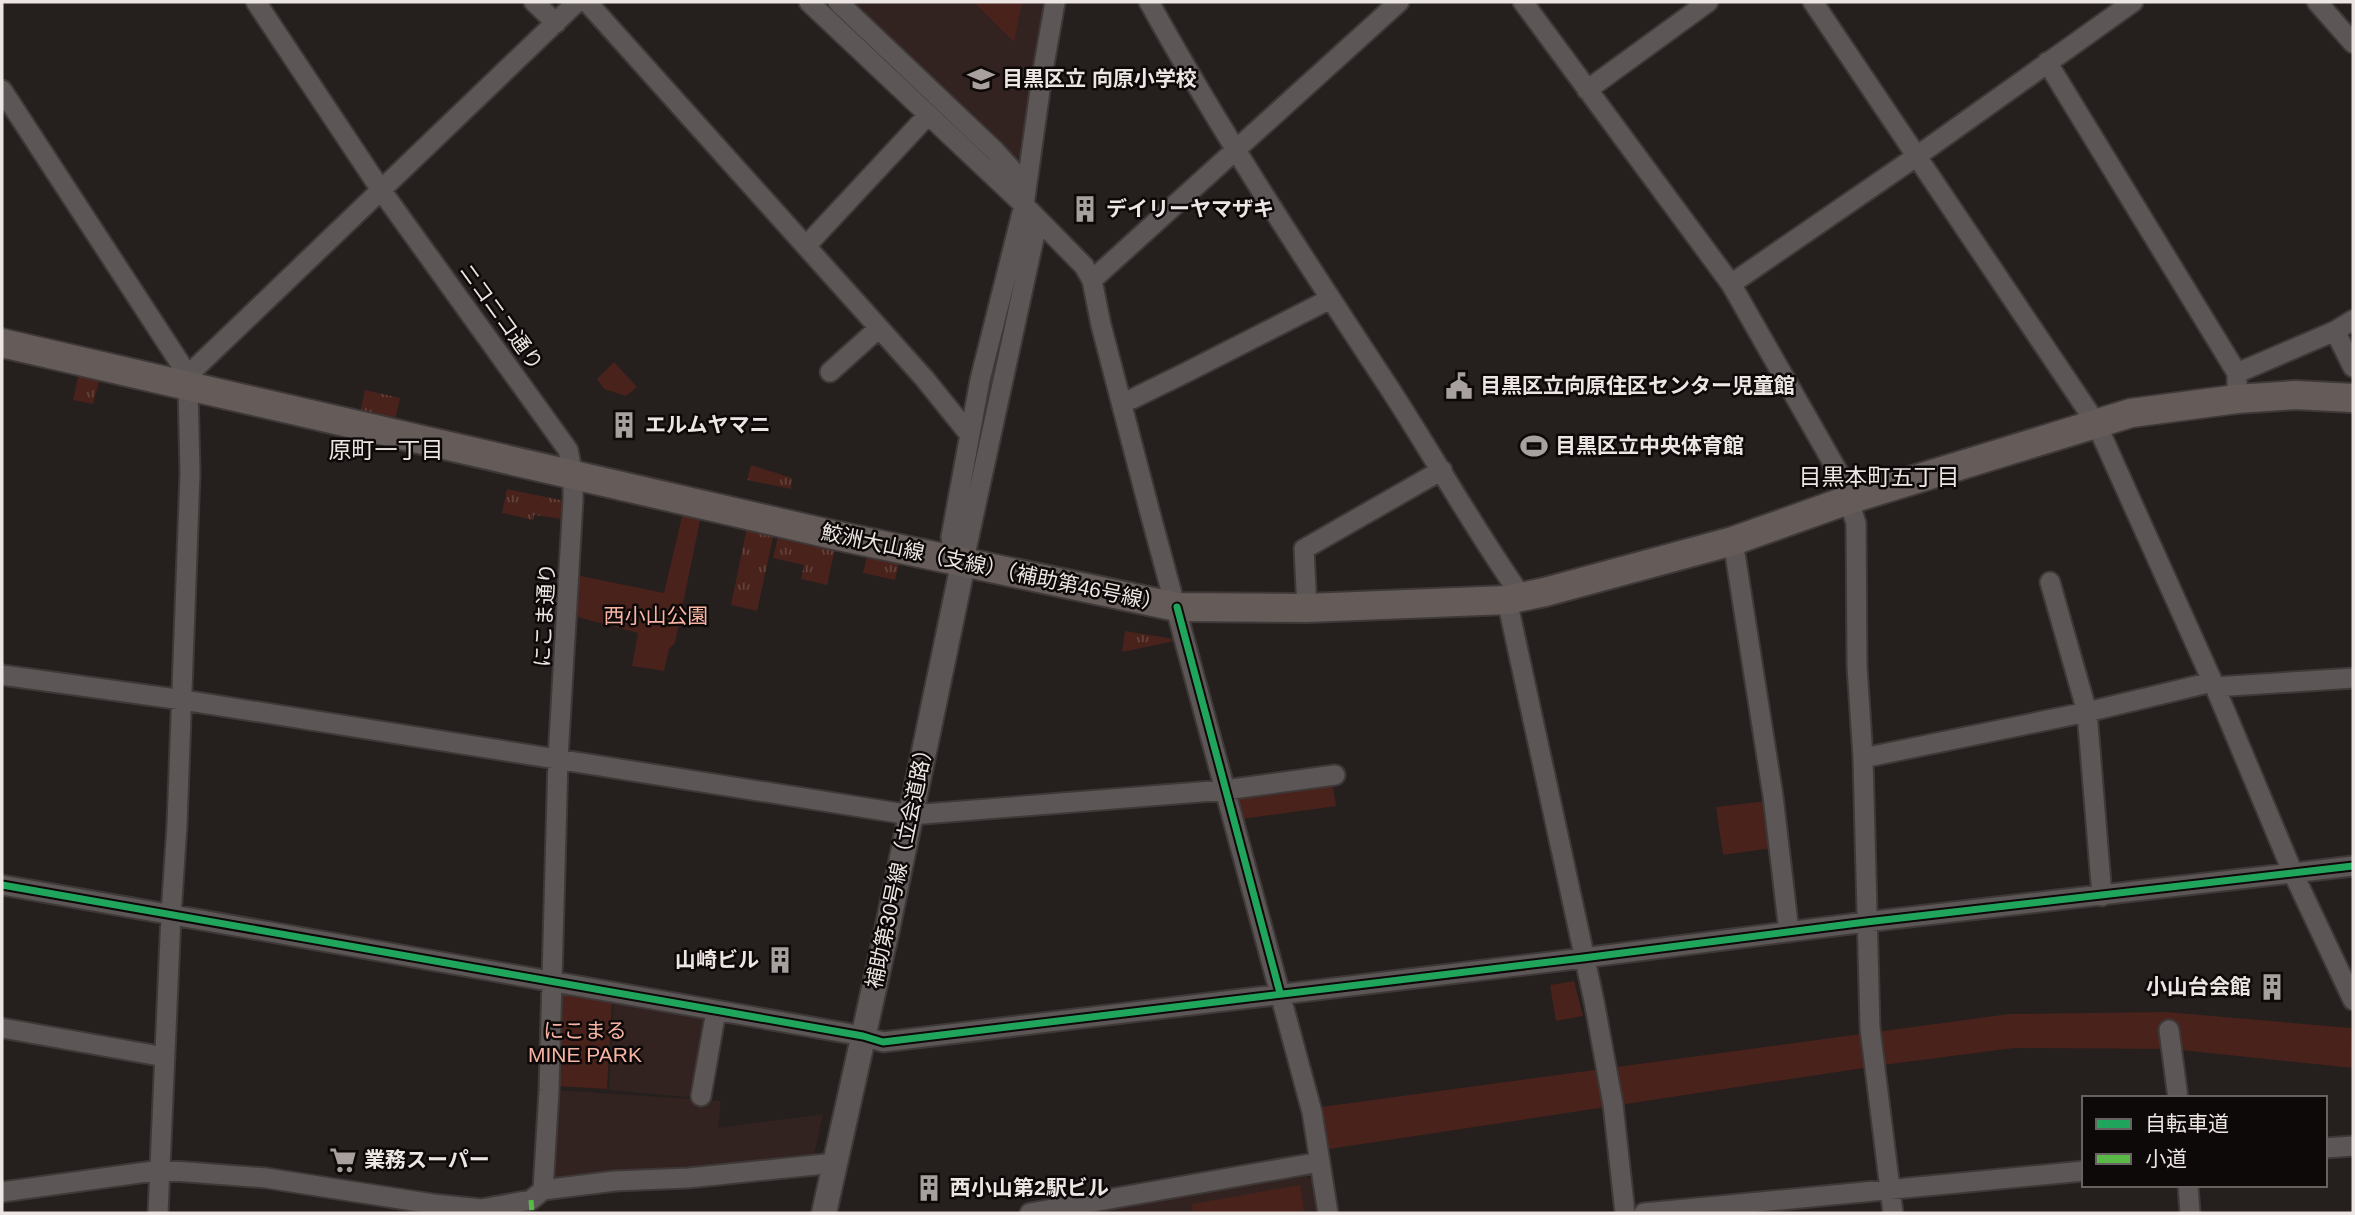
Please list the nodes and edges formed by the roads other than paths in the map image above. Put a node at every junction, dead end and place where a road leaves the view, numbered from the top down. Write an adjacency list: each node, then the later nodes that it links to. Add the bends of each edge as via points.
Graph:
1 (256, 2): 23 (street, ニコニコ通り)
2 (534, 2): 15 (street)
3 (578, 2): 15 (street)
4 (587, 2): 25 (street)
5 (809, 2): 20 (street)
6 (838, 2): 24 (street, via 995,151 1014,172)
7 (1055, 2): 24 (street)
8 (1149, 2): 21 (street)
9 (1399, 2): 21 (street)
10 (1523, 2): 19 (street)
11 (1708, 2): 19 (street)
12 (1813, 2): 22 (street)
13 (2133, 2): 17 (street)
14 (2317, 2): 16 (street)
15 (556, 23): 23 (street)
16 (2353, 43)
17 (2048, 62): 22 (street); 36 (street)
18 (2, 90): 35 (street, via 180,363)
19 (1587, 90): 27 (street)
20 (928, 115): 24 (street); 25 (street)
21 (1236, 149): 26 (street); 28 (street)
22 (1917, 156): 27 (street); 39 (street)
23 (381, 190): 35 (street); 42 (street, ニコニコ通り, via 568,450)
24 (1024, 205): 26 (street, via 1084,266); 40 (street); 45 (street, via 1035,233)
25 (806, 246): 30 (street)
26 (1091, 280): 38 (street)
27 (1731, 284): 43 (street, via 1841,477)
28 (1330, 299): 38 (street); 41 (street)
29 (2353, 320): 31 (street)
30 (879, 328): 34 (street); 40 (street)
31 (2335, 331): 33 (street); 36 (street)
32 (2, 343): 35 (main road, 鮫洲大山線（支線）（補助第46号線）)
33 (2353, 367)
34 (830, 372)
35 (186, 382): 42 (main road, 鮫洲大山線（支線）（補助第46号線）); 53 (street, via 190,473)
36 (2237, 386): 37 (main road, 鮫洲大山線（支線）（補助第46号線）); 39 (main road, 鮫洲大山線（支線）（補助第46号線）)
37 (2353, 398)
38 (1121, 401): 48 (street)
39 (2096, 423): 43 (main road, 鮫洲大山線（支線）（補助第46号線）); 52 (street)
40 (970, 435): 45 (street, via 951,537)
41 (1442, 470): 47 (street); 49 (street, via 1304,549)
42 (573, 475): 45 (main road, 鮫洲大山線（支線）（補助第46号線）); 57 (street, にこま通り)
43 (1848, 500): 44 (main road, 鮫洲大山線（支線）（補助第46号線）); 58 (street, via 1856,523)
44 (1733, 541): 47 (main road, 鮫洲大山線（支線）（補助第46号線）); 68 (street)
45 (963, 564): 48 (main road, 鮫洲大山線（支線）（補助第46号線）); 61 (street, 補助第30号線（立会道路）)
46 (2050, 582): 54 (street)
47 (1514, 598): 49 (main road, 鮫洲大山線（支線）（補助第46号線）); 56 (street)
48 (1177, 607): 49 (main road, 鮫洲大山線（支線）（補助第46号線）); 60 (street)
49 (1307, 608)
50 (2, 675): 53 (street)
51 (2353, 678): 52 (street)
52 (2214, 684): 54 (street); 63 (street)
53 (183, 700): 57 (street); 66 (street)
54 (2087, 712): 58 (street); 65 (street)
55 (1532, 721): 56 (street)
56 (1537, 748): 69 (street)
57 (558, 758): 61 (street); 70 (street, にこま通り)
58 (1863, 758): 67 (street)
59 (1335, 775): 60 (street)
60 (1225, 790): 61 (street); 71 (street)
61 (911, 815): 76 (street, 補助第30号線（立会道路）)
62 (2353, 866): 63 (street)
63 (2293, 873): 65 (street); 72 (street)
64 (2, 884): 66 (street)
65 (2102, 896): 67 (street)
66 (171, 915): 70 (street); 77 (street)
67 (1866, 922): 68 (street); 88 (street, via 1870,1028)
68 (1789, 932): 69 (street)
69 (1583, 958): 71 (street); 94 (street, via 1613,1104)
70 (552, 982): 73 (street); 87 (street, にこま通り)
71 (1279, 993): 76 (street, via 897,1041); 82 (street, via 1312,1112)
72 (2353, 1000)
73 (716, 1010): 76 (street); 78 (street)
74 (2, 1028): 77 (street)
75 (2169, 1030): 79 (street)
76 (863, 1036): 83 (street, 補助第30号線（立会道路）)
77 (165, 1057): 84 (street)
78 (701, 1096)
79 (2178, 1096)
80 (2353, 1146): 81 (street)
81 (2327, 1148)
82 (1320, 1162): 92 (street); 93 (street)
83 (835, 1163): 87 (street); 91 (street, 補助第30号線（立会道路）)
84 (161, 1170): 87 (street, via 266,1178 481,1209 531,1200); 89 (street); 90 (street)
85 (2082, 1171): 88 (street)
86 (2188, 1187): 97 (street)
87 (543, 1190)
88 (1890, 1190): 95 (street); 96 (street)
89 (2, 1192)
90 (158, 1213)
91 (824, 1213)
92 (1030, 1213)
93 (1328, 1213)
94 (1625, 1213)
95 (1644, 1213)
96 (1893, 1213)
97 (2190, 1213)

